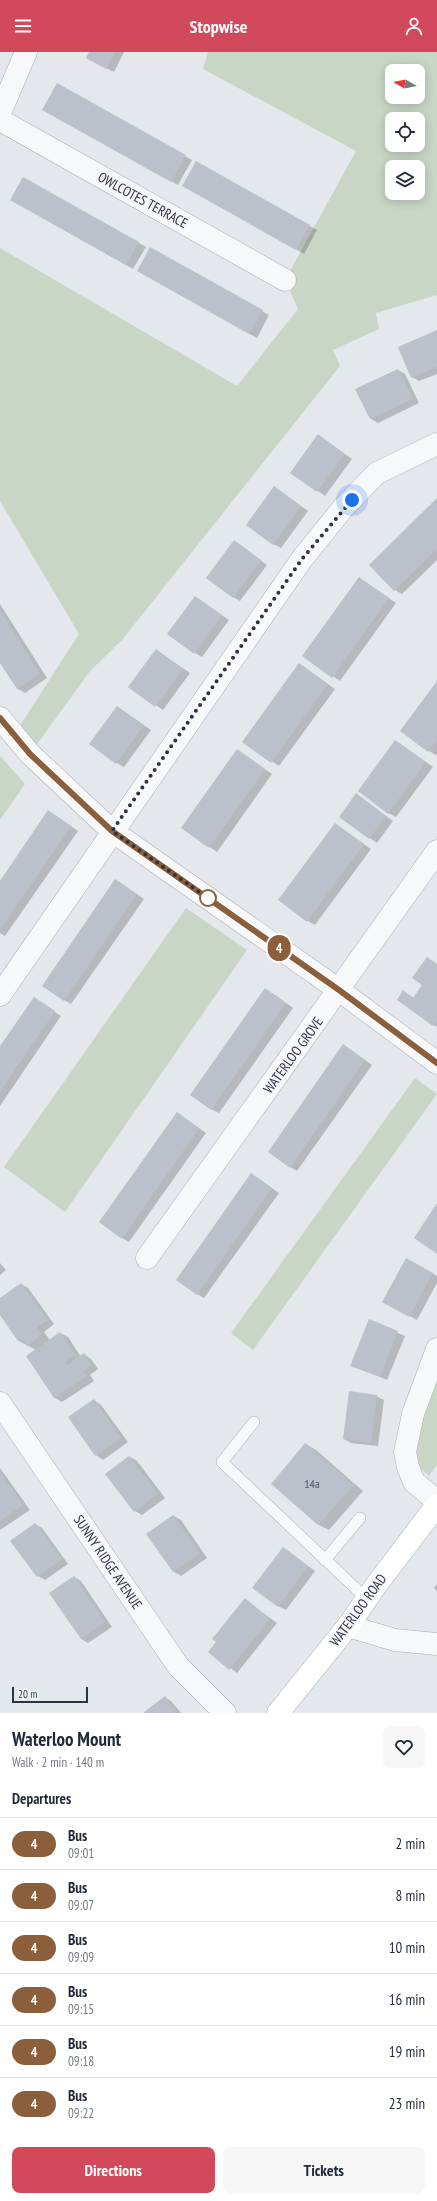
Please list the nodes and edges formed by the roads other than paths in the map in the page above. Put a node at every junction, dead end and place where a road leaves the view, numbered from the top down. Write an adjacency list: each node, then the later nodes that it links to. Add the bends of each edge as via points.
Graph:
1 (26, 52): 2 (street)
2 (0, 113)
3 (0, 120): 4 (street, OWLCOTES TERRACE)
4 (285, 280)
5 (437, 444): 7 (street, via 377,473 343,508 302,559)
6 (0, 718): 7 (street, via 30,754)
7 (112, 831): 9 (street); 10 (street)
8 (437, 851): 9 (street, WATERLOO GROVE)
9 (339, 990): 11 (street); 12 (street, WATERLOO GROVE)
10 (0, 996)
11 (437, 1063)
12 (147, 1258)
13 (437, 1349): 16 (street, via 412,1414 405,1452 414,1482)
14 (0, 1403): 23 (street, SUNNY RIDGE AVENUE, via 178,1666)
15 (254, 1422): 19 (lane, via 222,1462)
16 (437, 1501)
17 (437, 1505): 20 (main road, WATERLOO ROAD)
18 (360, 1518): 19 (lane)
19 (325, 1560): 20 (lane)
20 (366, 1599): 21 (main road, WATERLOO ROAD)
21 (348, 1626): 22 (street, via 395,1640); 24 (main road, WATERLOO ROAD)
22 (437, 1644)
23 (225, 1713)
24 (278, 1713)

